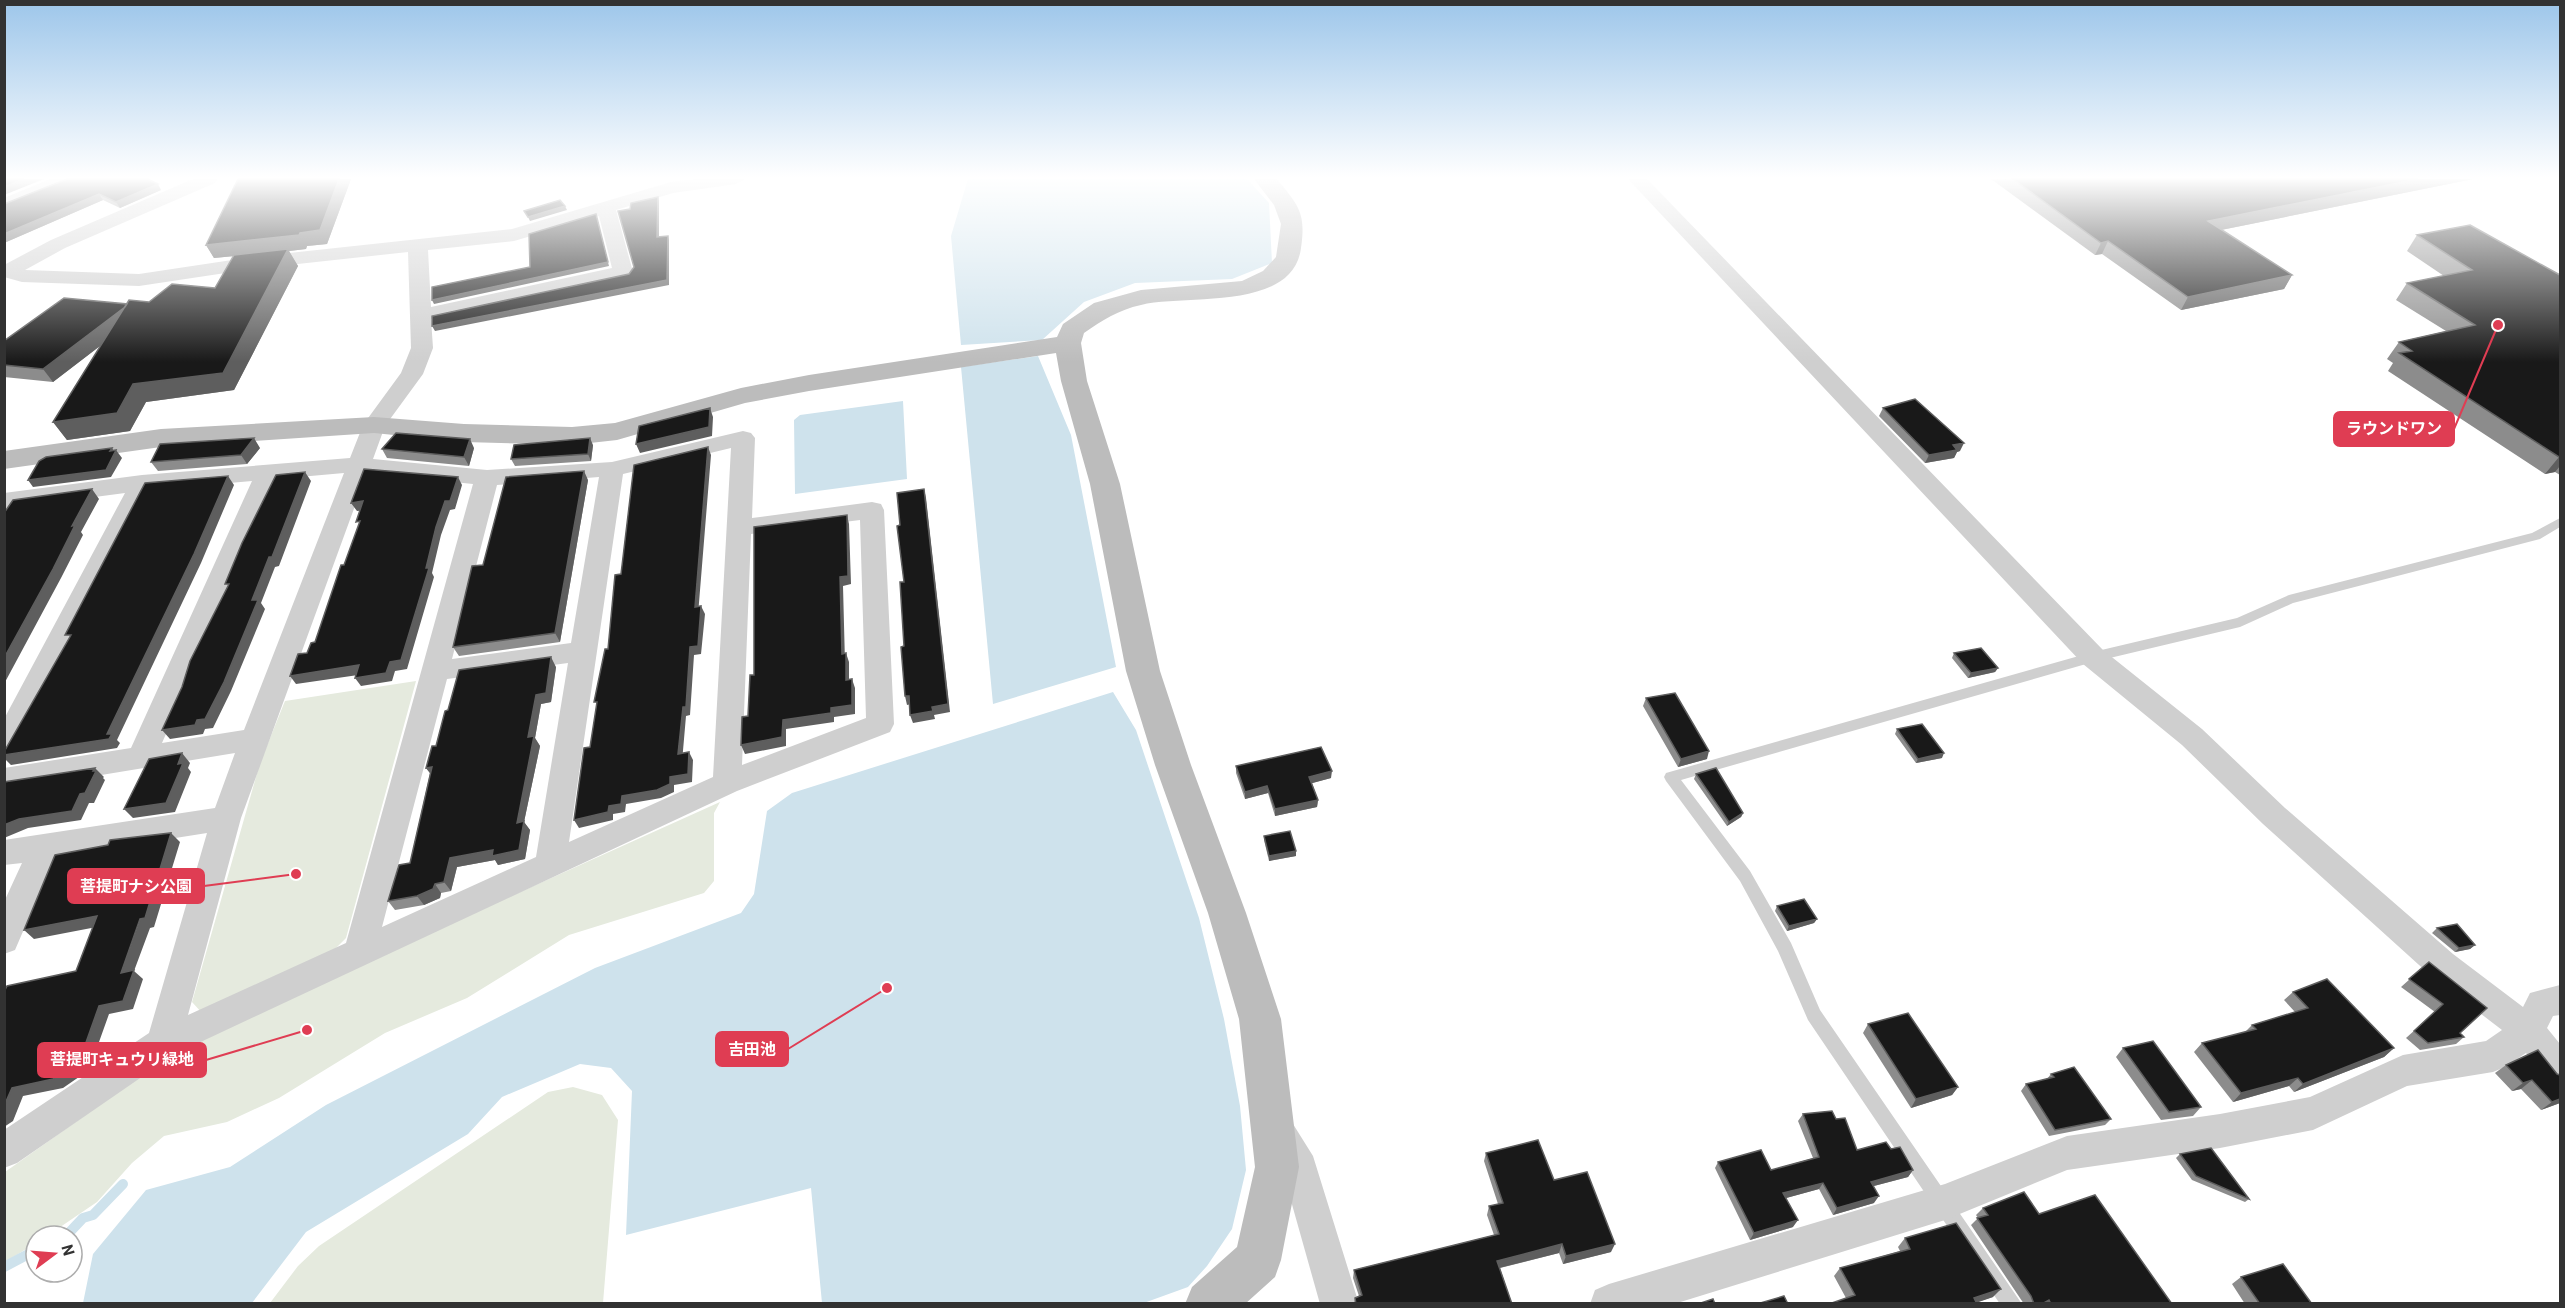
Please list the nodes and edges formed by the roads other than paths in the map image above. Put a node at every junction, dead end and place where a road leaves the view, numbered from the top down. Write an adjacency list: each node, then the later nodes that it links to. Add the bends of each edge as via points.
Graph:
1 (67, 240): 7 (street)
2 (470, 240): 6 (street)
3 (615, 240): 8 (street, via 623,272)
4 (1291, 240): 9 (street, via 1288,258 1259,284 1141,297 1103,308 1072,329)
5 (1694, 240): 21 (street)
6 (418, 246): 7 (street, via 252,263 140,280 22,276); 8 (street)
7 (6, 272)
8 (420, 315): 10 (street, via 422,348 412,374)
9 (1068, 343): 10 (street, via 809,382 741,396 617,431 539,437); 38 (street, via 1074,381 1105,484 1143,671 1260,1019)
10 (374, 425): 11 (street, via 161,438); 12 (street)
11 (4, 460)
12 (357, 465): 14 (street); 15 (street); 23 (street)
13 (612, 469): 15 (street); 19 (street, via 743,438); 20 (street)
14 (268, 472): 16 (street); 25 (street)
15 (487, 478): 22 (street)
16 (142, 483): 17 (street); 24 (street)
17 (5, 502)
18 (2560, 522): 21 (lane, via 2536,536 2289,600 2240,622)
19 (738, 528): 27 (street); 27 (street, via 872,510 879,724)
20 (585, 651): 22 (street); 31 (street)
21 (2093, 657): 35 (street, via 2192,737 2274,816 2441,964); 40 (lane, via 1671,777 1745,876 1785,948 1814,1015)
22 (435, 671): 33 (street)
23 (255, 739): 25 (street); 28 (street)
24 (4, 747)
25 (141, 758): 26 (street)
26 (4, 780)
27 (727, 783): 31 (street)
28 (226, 818): 29 (street); 36 (street)
29 (44, 847): 30 (street); 32 (street)
30 (4, 853)
31 (550, 865): 33 (street)
32 (4, 940)
33 (359, 954): 36 (street)
34 (2560, 1000): 35 (street, via 2542,1004)
35 (2529, 1031): 37 (street); 40 (street, via 2493,1056 2403,1071 2313,1113 2067,1153)
36 (164, 1043): 39 (street)
37 (2560, 1070)
38 (1274, 1126): 41 (street, via 1277,1167 1258,1260); 42 (street, via 1300,1170)
39 (4, 1151)
40 (1945, 1202): 43 (street); 44 (lane)
41 (1209, 1304)
42 (1340, 1304)
43 (1609, 1304)
44 (2012, 1304)

